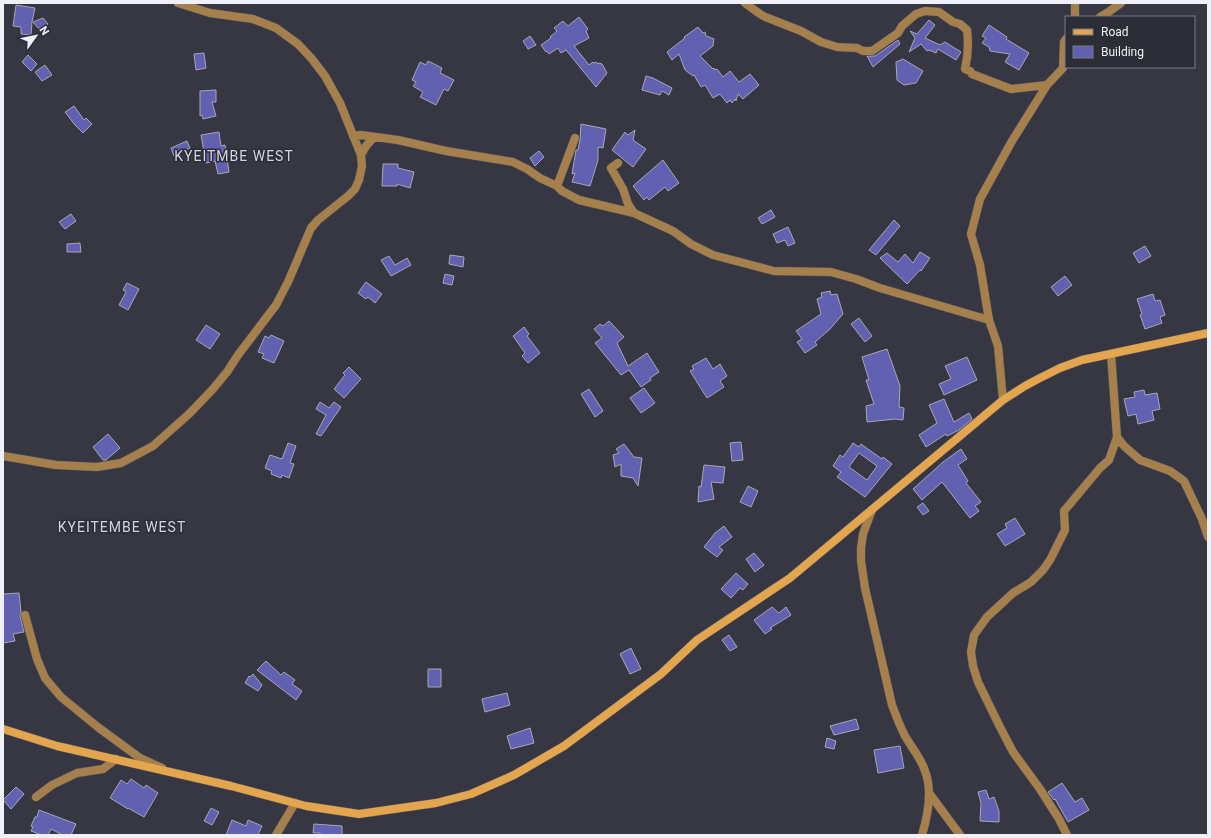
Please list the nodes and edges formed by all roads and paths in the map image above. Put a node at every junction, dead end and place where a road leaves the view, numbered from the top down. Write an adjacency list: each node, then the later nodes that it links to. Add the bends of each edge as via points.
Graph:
1 (178, 3): 9 (street, via 210,13 253,20 276,28 298,44 325,76 340,103)
2 (745, 3): 8 (street, via 764,17 801,31 821,42 863,51 872,51 898,33 916,14 939,12 967,30 969,42 965,69 972,74 1011,89)
3 (1075, 3): 5 (street)
4 (1121, 3): 6 (street)
5 (1076, 16)
6 (1102, 16)
7 (1065, 40): 8 (street, via 1063,68)
8 (1047, 84): 16 (street, via 980,198 975,217 971,234 980,265)
9 (353, 136): 10 (street); 12 (street)
10 (374, 137): 12 (street); 14 (street, via 513,162)
11 (575, 138): 14 (street)
12 (361, 155): 21 (street, via 362,166 355,189 311,228 276,305 212,390 153,446 121,463 97,467 56,465)
13 (618, 163): 15 (street, via 611,168)
14 (557, 186): 15 (street, via 579,200)
15 (634, 213): 16 (street, via 713,255 728,260 774,271 831,272)
16 (989, 320): 19 (street, via 998,346)
17 (1208, 333): 18 (street)
18 (1111, 354): 19 (street, via 1060,368); 20 (street)
19 (1003, 400): 22 (street)
20 (1118, 437): 23 (street, via 1140,460 1170,471 1184,481); 34 (street, via 1109,460 1064,511 1066,530 1050,560 1031,582 987,616 974,635 971,652 978,682 996,721)
21 (3, 456)
22 (872, 510): 28 (street, via 861,548 865,588 892,705 905,736 926,772); 30 (street, via 790,578 698,640 661,674 564,746 514,775 471,794 436,803 359,814)
23 (1208, 538)
24 (25, 615): 27 (street, via 45,678 61,697 140,758)
25 (3, 729): 26 (street, via 57,746)
26 (116, 759): 27 (street); 29 (street, via 103,769 77,773 52,785)
27 (166, 771): 30 (street)
28 (929, 794): 32 (street); 33 (street)
29 (36, 797)
30 (295, 803): 31 (street)
31 (276, 835)
32 (922, 835)
33 (960, 835)
34 (1067, 835)

